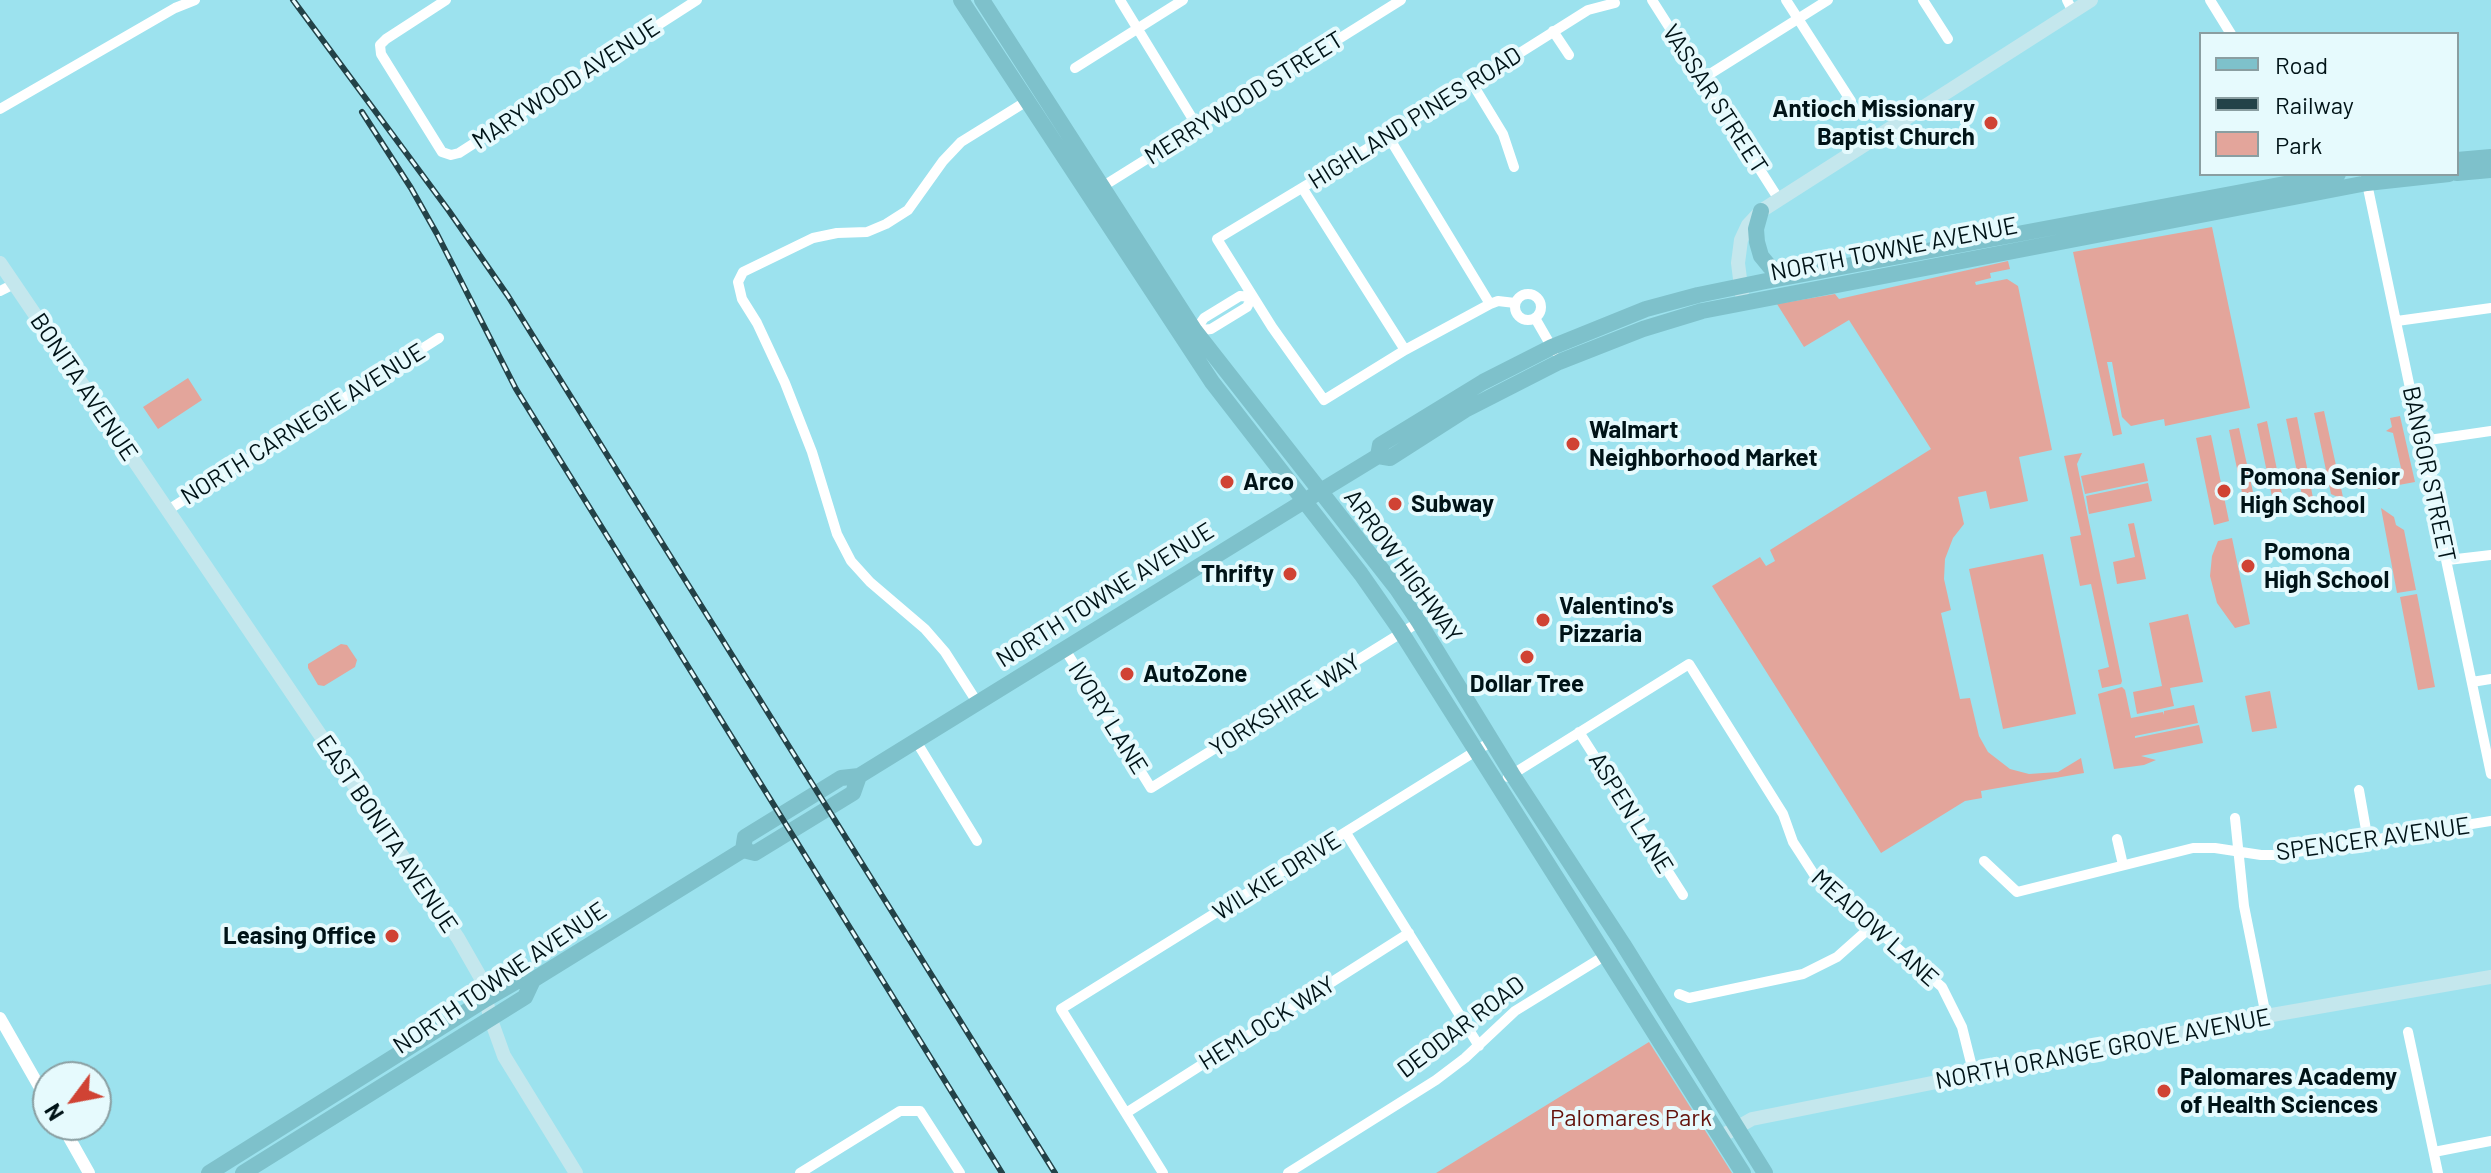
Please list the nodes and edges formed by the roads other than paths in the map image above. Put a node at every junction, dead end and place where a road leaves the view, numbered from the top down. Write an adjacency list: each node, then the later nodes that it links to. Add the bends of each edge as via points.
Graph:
1 (195, 0): 28 (street)
2 (446, 0): 3 (street, MARYWOOD AVENUE, via 380,45 442,152 451,155)
3 (697, 0)
4 (961, 0): 26 (main road, ARROW HIGHWAY)
5 (982, 0): 39 (main road, ARROW HIGHWAY)
6 (1120, 0): 18 (street)
7 (1183, 0): 18 (street)
8 (1401, 0): 29 (street, MERRYWOOD STREET)
9 (1652, 0): 24 (street, VASSAR STREET)
10 (1786, 0): 17 (street)
11 (1828, 0): 17 (street)
12 (1923, 0): 21 (street)
13 (2091, 0): 16 (main road)
14 (2210, 0): 20 (street)
15 (1615, 3): 19 (street, HIGHLAND PINES ROAD, via 1588,10)
16 (2070, 6): 42 (main road)
17 (1797, 18): 24 (street); 27 (street)
18 (1137, 28): 23 (street); 29 (street)
19 (1553, 31): 22 (street); 25 (street, HIGHLAND PINES ROAD)
20 (2230, 32)
21 (1948, 39)
22 (1569, 55)
23 (1075, 68)
24 (1702, 79): 42 (street, VASSAR STREET)
25 (1472, 83): 30 (street, HIGHLAND PINES ROAD); 33 (street, via 1503,134)
26 (1027, 101): 41 (main road, ARROW HIGHWAY); 71 (street, via 961,142 908,210 886,224 867,232 813,238 743,272 738,282 790,394 851,561 925,629)
27 (1851, 101)
28 (0, 109)
29 (1197, 126): 39 (street, MERRYWOOD STREET)
30 (1388, 136): 40 (street, HIGHLAND PINES ROAD); 51 (street)
31 (2491, 157): 32 (main road)
32 (2459, 160)
33 (1514, 167)
34 (2491, 170): 35 (main road)
35 (2459, 173)
36 (2327, 176): 45 (main road, NORTH TOWNE AVENUE)
37 (2408, 176): 38 (main road, NORTH TOWNE AVENUE)
38 (2366, 178): 48 (main road, NORTH TOWNE AVENUE); 54 (street, BANGOR STREET)
39 (1103, 186): 41 (street, MERRYWOOD STREET); 55 (main road, ARROW HIGHWAY)
40 (1303, 189): 49 (street, HIGHLAND PINES ROAD, via 1217,239); 57 (street)
41 (1088, 195): 62 (main road, ARROW HIGHWAY, via 1212,382)
42 (1778, 198): 43 (main road)
43 (1761, 211): 45 (main road, via 1756,229 1761,256 1770,267); 48 (main road, via 1741,240)
44 (0, 263): 46 (main road, BONITA AVENUE)
45 (1798, 275): 48 (main road, NORTH TOWNE AVENUE)
46 (14, 284): 47 (street); 63 (main road, BONITA AVENUE)
47 (0, 291)
48 (1742, 294): 58 (main road, NORTH TOWNE AVENUE, via 1646,309)
49 (1252, 297): 55 (street, via 1240,296 1204,318); 57 (street, via 1324,400)
50 (1515, 303): 51 (street); 53 (street, via 1520,317); 53 (street, via 1524,294 1536,296 1541,307)
51 (1490, 304): 57 (street)
52 (2491, 308): 54 (street)
53 (1535, 318): 58 (street)
54 (2397, 321): 60 (street, BANGOR STREET)
55 (1195, 331): 61 (main road, ARROW HIGHWAY)
56 (439, 338): 63 (street, NORTH CARNEGIE AVENUE)
57 (1405, 350)
58 (1556, 354): 61 (main road, NORTH TOWNE AVENUE, via 1390,458 1378,456)
59 (2491, 431): 60 (street)
60 (2422, 441): 65 (street, BANGOR STREET)
61 (1319, 492): 62 (main road, NORTH TOWNE AVENUE); 66 (main road, ARROW HIGHWAY)
62 (1303, 501): 67 (main road, ARROW HIGHWAY); 68 (main road, NORTH TOWNE AVENUE)
63 (168, 510): 98 (main road, EAST BONITA AVENUE, via 453,931 482,980)
64 (2491, 555): 65 (street)
65 (2448, 560): 70 (street, BANGOR STREET)
66 (1419, 622): 67 (street, YORKSHIRE WAY); 74 (main road, ARROW HIGHWAY)
67 (1402, 633): 75 (main road, ARROW HIGHWAY); 79 (street, YORKSHIRE WAY)
68 (1064, 648): 71 (main road, NORTH TOWNE AVENUE); 79 (street, IVORY LANE)
69 (2491, 679): 70 (street)
70 (2472, 682): 77 (street, BANGOR STREET)
71 (977, 702): 73 (main road, NORTH TOWNE AVENUE)
72 (1579, 732): 76 (street); 90 (street, ASPEN LANE); 91 (street, MEADOW LANE, via 1689,664 1783,814 1803,861)
73 (916, 741): 85 (street); 96 (main road, NORTH TOWNE AVENUE, via 859,776 853,793 755,853 743,850)
74 (1492, 741): 75 (street, WILKIE DRIVE); 76 (main road, ARROW HIGHWAY)
75 (1476, 751): 78 (main road, ARROW HIGHWAY); 83 (street, WILKIE DRIVE)
76 (1512, 774): 78 (street); 93 (main road, ARROW HIGHWAY)
77 (2491, 774)
78 (1497, 784): 94 (main road, ARROW HIGHWAY)
79 (1151, 788)
80 (2359, 790): 86 (street)
81 (2235, 818): 87 (street)
82 (2491, 821): 86 (street, SPENCER AVENUE)
83 (1346, 833): 92 (street); 106 (street, WILKIE DRIVE, via 1061,1009)
84 (2117, 839): 89 (street)
85 (977, 841)
86 (2368, 841): 87 (street, SPENCER AVENUE, via 2278,855)
87 (2237, 851): 89 (street, SPENCER AVENUE, via 2193,848); 99 (street)
88 (1984, 861): 89 (street, SPENCER AVENUE, via 2017,892)
89 (2123, 865)
90 (1683, 895)
91 (1873, 925): 97 (street, via 1837,957 1789,979 1689,998); 105 (street, MEADOW LANE, via 1942,987 1962,1027)
92 (1409, 933): 103 (street); 106 (street, HEMLOCK WAY)
93 (1623, 944): 94 (main road, DEODAR ROAD); 107 (main road, ARROW HIGHWAY)
94 (1606, 955): 103 (street, DEODAR ROAD, via 1515,1011); 108 (main road, ARROW HIGHWAY)
95 (2491, 977): 99 (main road, NORTH ORANGE GROVE AVENUE)
96 (533, 980): 98 (main road, NORTH TOWNE AVENUE, via 517,981); 100 (main road, NORTH TOWNE AVENUE, via 525,997)
97 (1679, 994)
98 (486, 999): 100 (main road, EAST BONITA AVENUE); 113 (main road, NORTH TOWNE AVENUE)
99 (2266, 1016): 105 (main road, NORTH ORANGE GROVE AVENUE)
100 (490, 1017): 114 (main road, NORTH TOWNE AVENUE); 115 (main road, EAST BONITA AVENUE, via 504,1056)
101 (0, 1018): 104 (street)
102 (2408, 1032): 111 (street)
103 (1479, 1046): 119 (street, DEODAR ROAD, via 1436,1080)
104 (32, 1074)
105 (1974, 1075): 107 (main road, NORTH ORANGE GROVE AVENUE, via 1752,1119)
106 (1126, 1113): 118 (street)
107 (1736, 1127): 108 (main road, NORTH ORANGE GROVE AVENUE); 121 (main road, ARROW HIGHWAY)
108 (1720, 1137): 120 (main road, ARROW HIGHWAY)
109 (71, 1141): 112 (street)
110 (2491, 1141): 111 (street)
111 (2434, 1152): 122 (street)
112 (89, 1173)
113 (209, 1173)
114 (243, 1173)
115 (576, 1173)
116 (800, 1173): 117 (street, via 900,1111 920,1111)
117 (960, 1173)
118 (1163, 1173)
119 (1288, 1173)
120 (1743, 1173)
121 (1765, 1173)
122 (2438, 1173)

